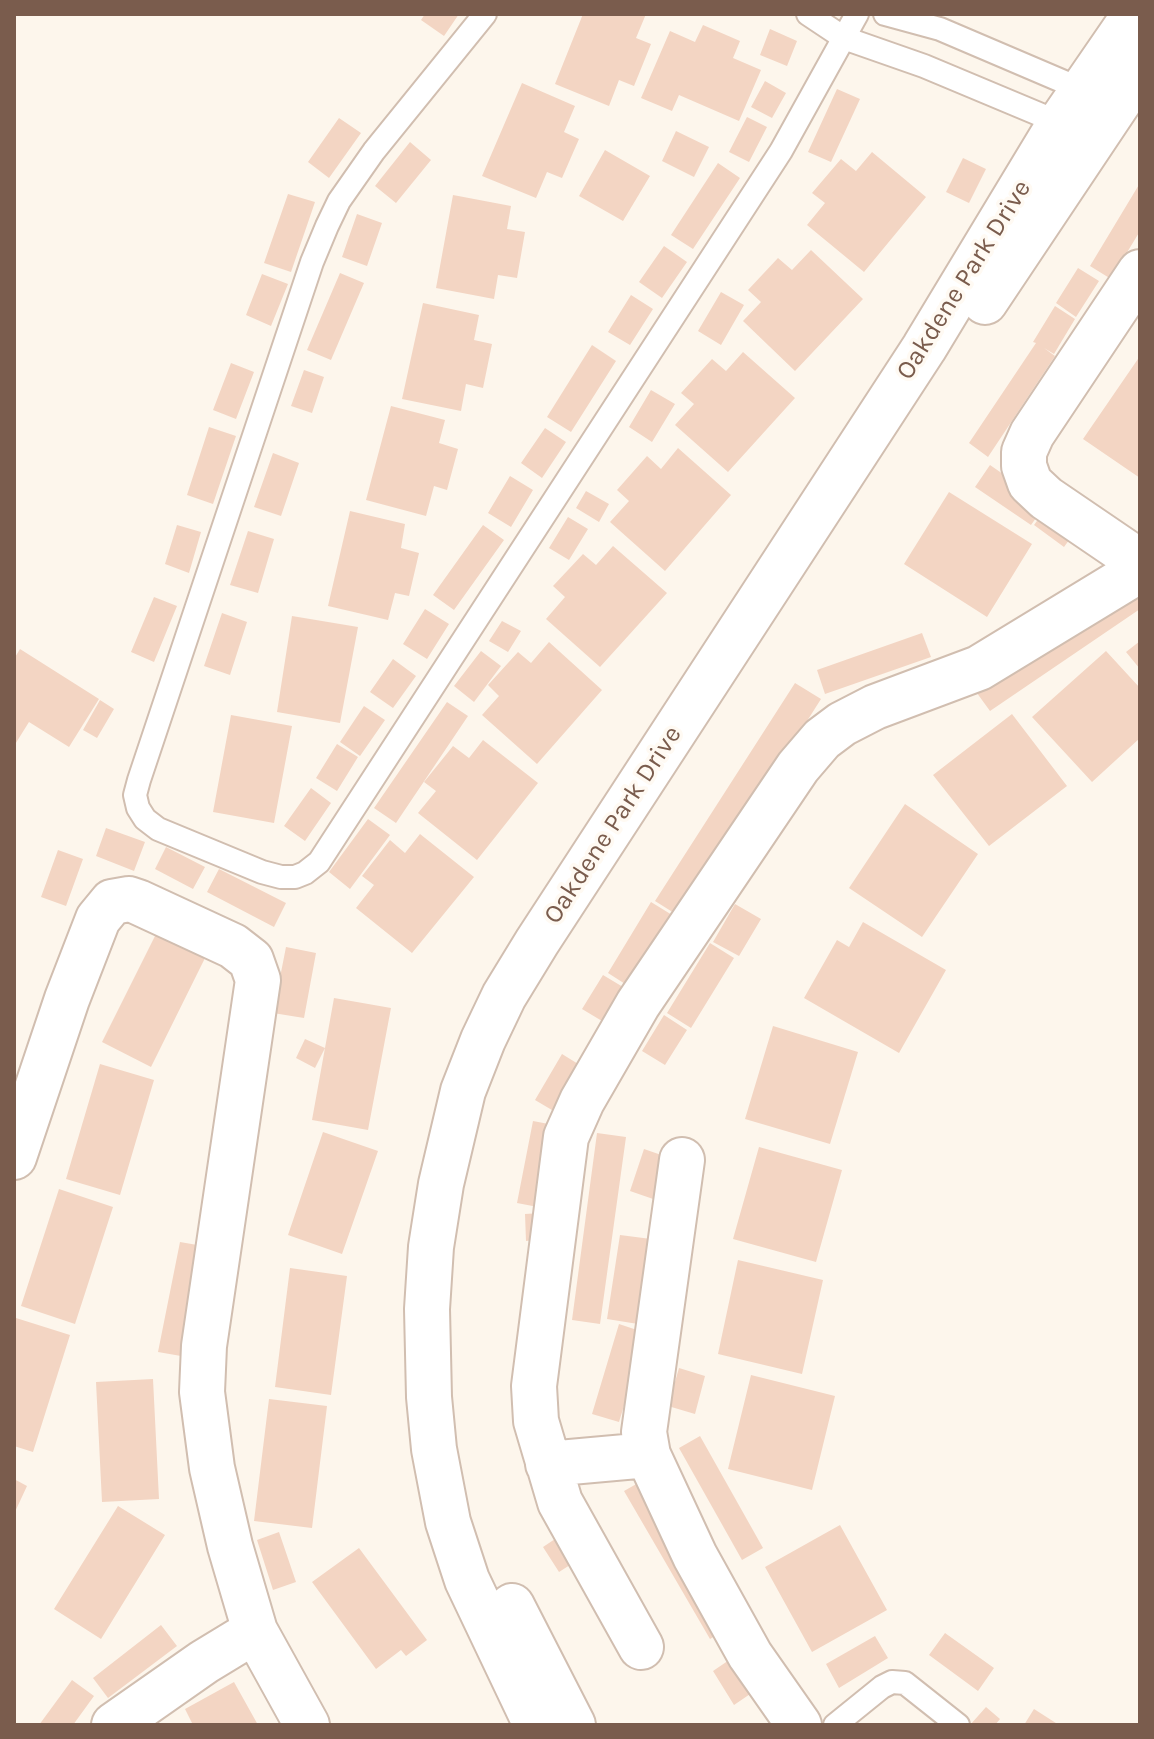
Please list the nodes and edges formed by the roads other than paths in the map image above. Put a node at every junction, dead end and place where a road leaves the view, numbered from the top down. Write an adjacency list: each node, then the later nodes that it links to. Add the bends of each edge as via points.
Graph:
1 (485, 14): 6 (lane, via 374,151 327,226 135,795 145,819 158,829 281,877 295,877 319,862 781,151)
2 (813, 14): 6 (lane)
3 (857, 14): 6 (lane)
4 (885, 14): 8 (lane, via 940,29)
5 (1135, 14): 8 (street, Oakdene Park Drive)
6 (844, 38): 8 (lane)
7 (1140, 70): 8 (street, Oakdene Park Drive)
8 (1089, 113): 20 (street, Oakdene Park Drive, via 924,348 537,942 493,1018 463,1091 431,1247 427,1309 434,1449 448,1522 467,1580); 21 (street, Oakdene Park Drive, via 521,1012 484,1099 470,1145 450,1265 450,1401 472,1518 494,1573)
9 (1140, 272): 10 (street, via 1032,434 1024,466 1030,483 1046,498)
10 (1140, 562)
11 (1140, 570): 15 (street, via 979,668 875,707 822,739 638,1004 566,1137 534,1386 536,1421)
12 (14, 1157): 16 (street, via 67,999 98,919 112,902 138,902 233,946 251,960 258,980 204,1346 202,1392 212,1468)
13 (682, 1160): 14 (street, via 644,1432)
14 (648, 1455): 15 (street); 22 (street, via 743,1643)
15 (548, 1464): 17 (street, via 560,1502)
16 (255, 1631): 18 (street); 19 (street)
17 (641, 1647)
18 (129, 1720)
19 (307, 1725)
20 (536, 1725)
21 (573, 1725)
22 (799, 1725)
23 (835, 1725): 24 (lane, via 892,1682 905,1683)
24 (958, 1725)

